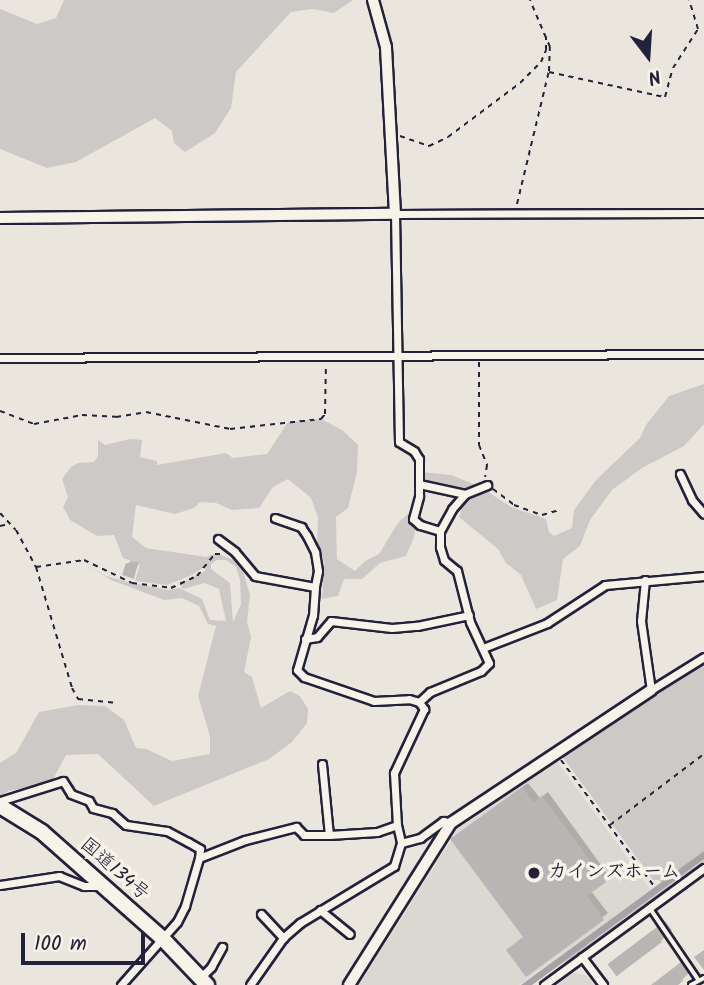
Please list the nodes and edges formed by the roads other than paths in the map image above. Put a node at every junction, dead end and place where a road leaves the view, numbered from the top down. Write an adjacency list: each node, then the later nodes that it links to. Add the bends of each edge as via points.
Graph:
1 (373, 0): 3 (street, via 387,47)
2 (704, 212): 3 (street)
3 (395, 214): 4 (street); 6 (street)
4 (0, 218)
5 (704, 354): 6 (street)
6 (398, 355): 7 (street); 9 (street, via 399,442 419,459)
7 (0, 358)
8 (680, 474): 12 (street)
9 (419, 484): 11 (street); 14 (street, via 413,519)
10 (487, 485): 11 (street)
11 (465, 494): 14 (street)
12 (704, 514)
13 (275, 518): 18 (street, via 301,527 307,536 318,571)
14 (440, 531): 19 (street, via 444,560 457,571)
15 (218, 539): 18 (street, via 255,576)
16 (704, 576): 17 (street)
17 (645, 580): 21 (street, via 605,585 547,623); 23 (street, via 641,621)
18 (315, 587): 20 (street)
19 (469, 615): 20 (street, via 392,628 331,621 317,637); 21 (street)
20 (305, 639): 24 (street, via 297,670 304,677 374,701)
21 (484, 648): 24 (street, via 489,663 481,671 430,692)
22 (704, 657): 23 (street)
23 (651, 690): 29 (street)
24 (419, 702): 30 (street, via 424,709 422,717 394,773)
25 (323, 764): 31 (street)
26 (0, 801): 34 (street, via 63,782 71,794 126,825 167,831 188,842 200,849)
27 (0, 806): 32 (highway, 国道134号)
28 (0, 814): 32 (highway, 国道134号)
29 (451, 823): 33 (street, via 443,821 420,838); 50 (street)
30 (397, 825): 31 (street, via 377,832); 33 (street)
31 (329, 835): 34 (street, via 304,835 296,827)
32 (54, 843): 37 (highway, 国道134号)
33 (401, 843): 39 (street, via 394,866)
34 (198, 858): 43 (street, via 185,906)
35 (704, 868): 38 (street)
36 (0, 885): 37 (street, via 59,876 84,886)
37 (103, 886): 43 (highway, 国道134号)
38 (650, 908): 45 (street); 46 (lane)
39 (320, 910): 41 (street); 42 (street)
40 (261, 914): 42 (street)
41 (350, 934)
42 (283, 938): 49 (street)
43 (163, 939): 47 (highway, 国道134号); 48 (street)
44 (222, 947): 47 (street)
45 (582, 957): 51 (street); 52 (street)
46 (702, 980): 53 (lane)
47 (204, 981)
48 (121, 985)
49 (250, 985)
50 (349, 985)
51 (544, 985)
52 (603, 985)
53 (691, 985)

